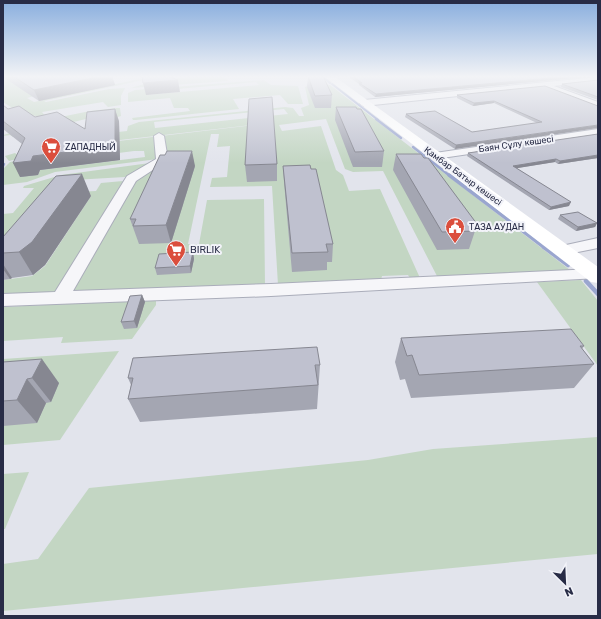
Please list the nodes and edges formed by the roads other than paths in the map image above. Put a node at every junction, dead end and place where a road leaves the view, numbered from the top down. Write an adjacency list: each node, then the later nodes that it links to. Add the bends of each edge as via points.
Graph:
1 (367, 105): 4 (main road, Қамбар Батыр көшесі)
2 (598, 132): 4 (street, Баян Сұлу көшесі)
3 (159, 136): 8 (street, via 162,160 131,179)
4 (435, 156): 6 (main road, Қамбар Батыр көшесі)
5 (598, 243): 6 (street)
6 (564, 250): 7 (main road, Қамбар Батыр көшесі)
7 (596, 276): 8 (street)
8 (60, 298): 9 (street)
9 (3, 300)

